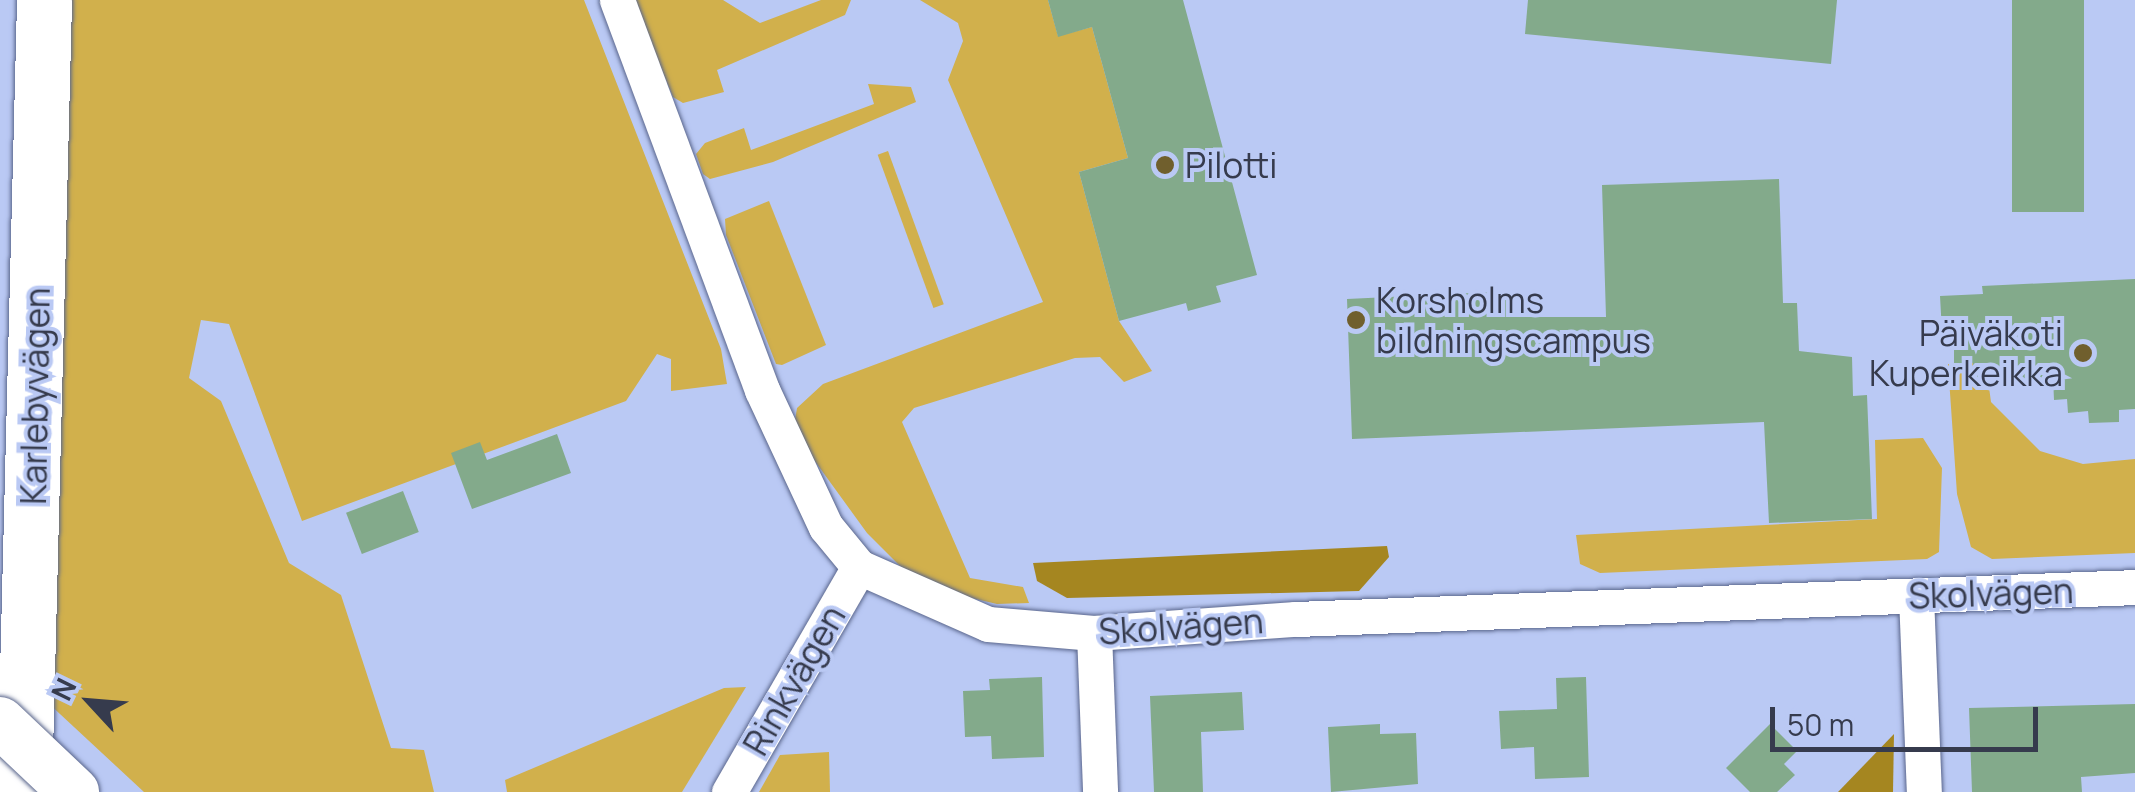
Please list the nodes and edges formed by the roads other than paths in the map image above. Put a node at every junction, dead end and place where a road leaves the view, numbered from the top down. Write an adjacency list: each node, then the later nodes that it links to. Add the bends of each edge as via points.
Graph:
1 (44, 0): 8 (highway, Karlebyvägen)
2 (617, 0): 3 (street, Skolvägen, via 762,390 826,527)
3 (859, 567): 6 (street, Skolvägen, via 988,624); 10 (street, Rinkvägen)
4 (2135, 588): 5 (street, Skolvägen)
5 (1916, 596): 6 (street, Skolvägen); 12 (street)
6 (1094, 633): 11 (street)
7 (0, 722): 9 (main road, bridge)
8 (24, 792)
9 (74, 792)
10 (729, 792)
11 (1100, 792)
12 (1924, 792)

